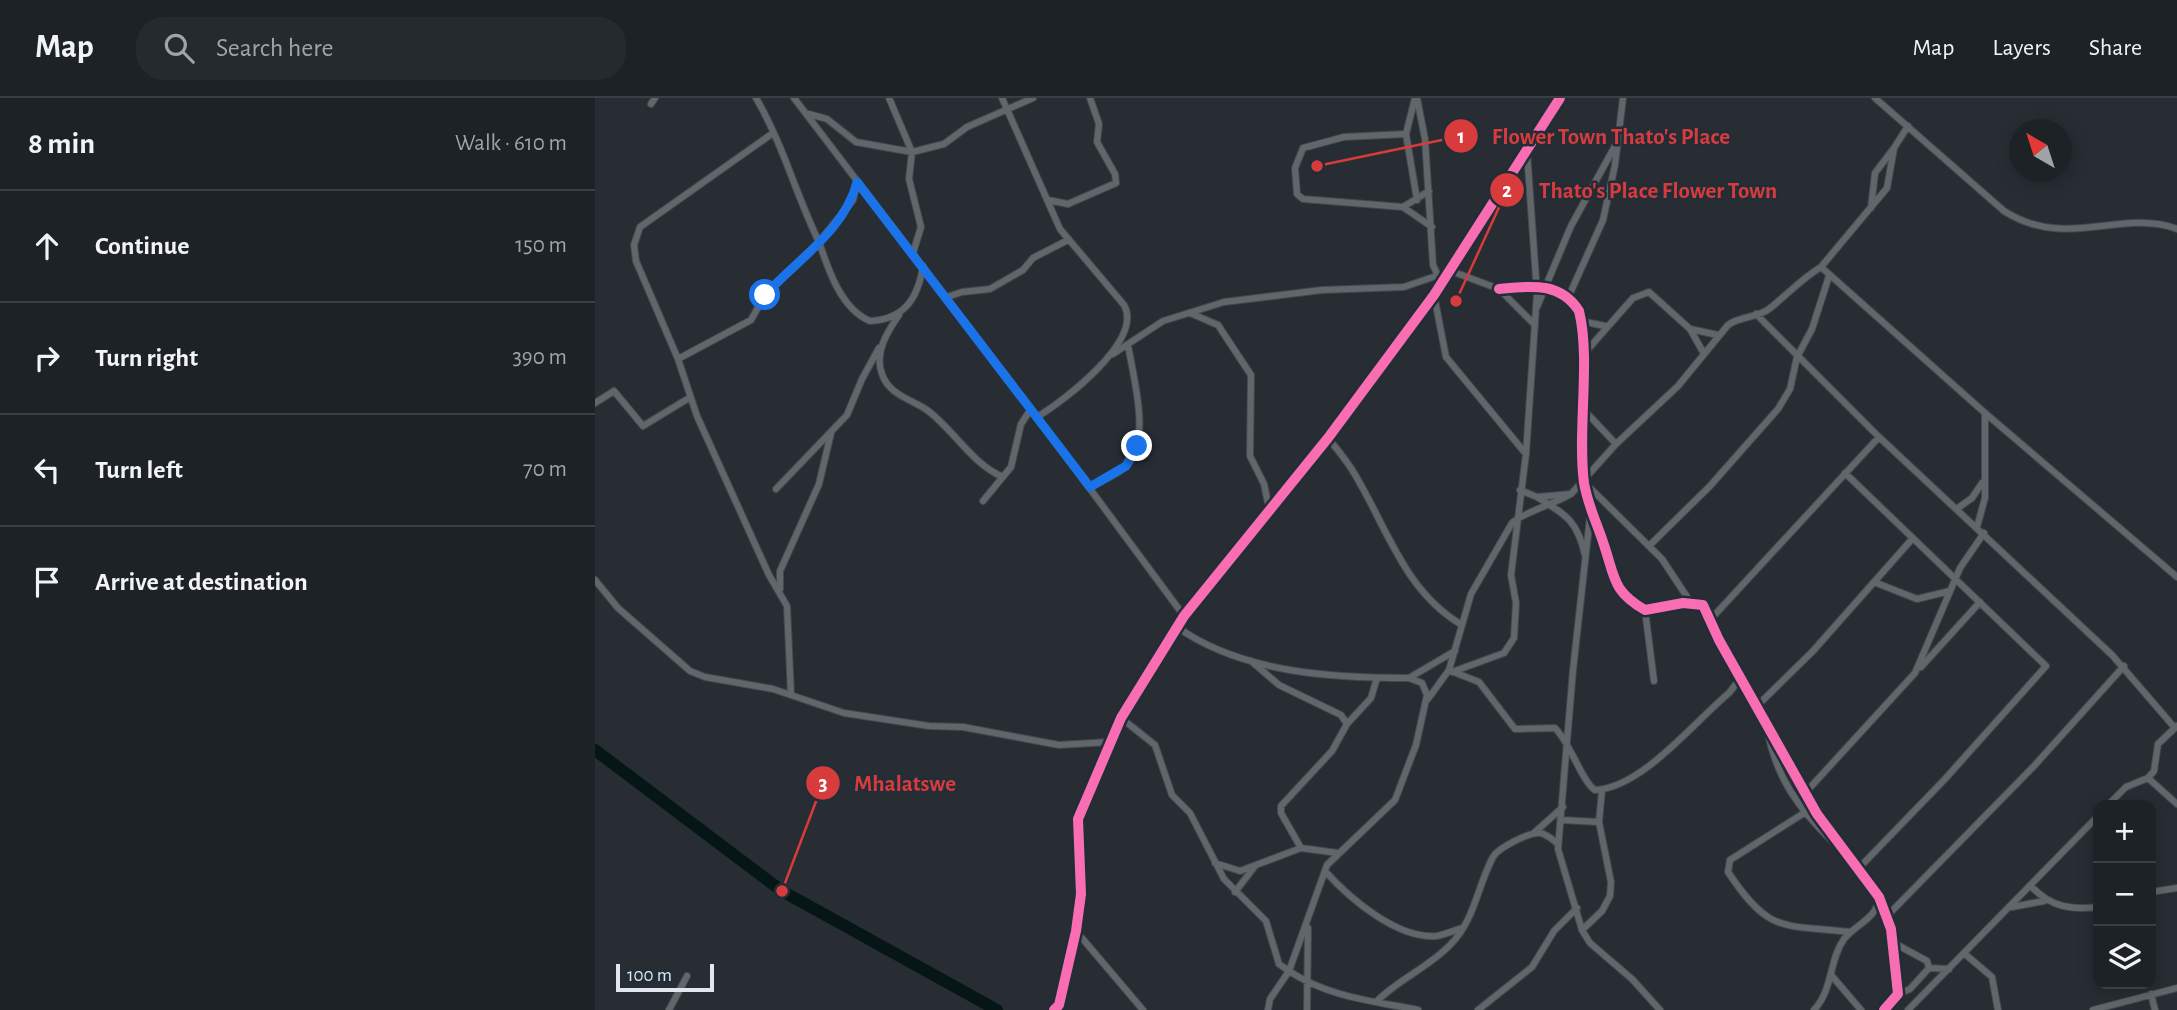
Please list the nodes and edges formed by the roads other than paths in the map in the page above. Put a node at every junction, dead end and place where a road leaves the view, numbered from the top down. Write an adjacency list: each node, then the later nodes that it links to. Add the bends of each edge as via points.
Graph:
1 (756, 98): 14 (street)
2 (794, 98): 12 (street)
3 (889, 98): 19 (street)
4 (1002, 98): 11 (street)
5 (1033, 98): 11 (street)
6 (1090, 98): 22 (street, via 1099,124 1097,142 1116,183 1068,204)
7 (1416, 98): 15 (street); 21 (street)
8 (1559, 98): 18 (street)
9 (1623, 98): 16 (street)
10 (1875, 98): 13 (street)
11 (1007, 110): 19 (street, via 967,127 944,144); 22 (street)
12 (808, 114): 19 (street, via 827,119 856,142); 20 (street)
13 (1908, 126): 17 (street); 27 (street, via 2021,222 2044,229 2146,225)
14 (773, 133): 29 (street); 57 (street, via 639,227 636,261)
15 (1406, 134): 23 (street); 24 (street, via 1344,137 1309,146 1299,152 1295,168 1299,198)
16 (1616, 145): 38 (street, via 1571,226); 42 (street, via 1603,220)
17 (1894, 148): 25 (street, via 1890,182); 25 (street, via 1875,173)
18 (1527, 150): 33 (street); 37 (street)
19 (912, 152): 30 (street, via 909,179 921,227)
20 (857, 182): 29 (street, via 853,200); 30 (street)
21 (1429, 191): 23 (street); 26 (street)
22 (1048, 200): 28 (street)
23 (1417, 200): 24 (street)
24 (1403, 207): 26 (street)
25 (1871, 209): 32 (street)
26 (1433, 227): 34 (street)
27 (2177, 229)
28 (1068, 240): 41 (street, via 990,289); 58 (street, via 1127,310 1121,341)
29 (819, 242): 45 (street, via 826,264 852,308 870,321); 57 (street, via 765,295 751,320)
30 (913, 253): 31 (street)
31 (923, 266): 41 (street); 45 (street, via 917,293)
32 (1821, 267): 35 (street); 46 (street, via 1768,310)
33 (1451, 271): 36 (street); 39 (street)
34 (1436, 276): 36 (street); 44 (street, via 1403,287 1322,290 1224,302)
35 (1829, 276): 56 (street, via 1812,329); 63 (street)
36 (1444, 280): 40 (street)
37 (1537, 285): 38 (street); 39 (street); 43 (street)
38 (1546, 288): 42 (street); 43 (street)
39 (1499, 289): 48 (street)
40 (1434, 295): 67 (street); 69 (street, via 1446,357)
41 (947, 297): 62 (street)
42 (1568, 298): 47 (street)
43 (1536, 310): 48 (street)
44 (1188, 313): 53 (street, via 1163,321); 82 (street, via 1218,326 1251,375 1250,456 1264,484)
45 (900, 314): 52 (street)
46 (1756, 314): 51 (street, via 1736,319); 56 (street)
47 (1581, 321): 49 (street); 55 (street)
48 (1535, 325): 69 (street)
49 (1605, 326): 50 (street, via 1633,298 1649,292); 55 (street)
50 (1690, 329): 51 (street); 54 (street)
51 (1719, 335): 54 (street)
52 (882, 344): 65 (street, via 847,415); 71 (street, via 879,361 889,387 926,409 961,445)
53 (1128, 345): 58 (street); 74 (street, via 1140,417 1137,446 1126,466)
54 (1703, 352): 68 (street, via 1678,386)
55 (1582, 356): 61 (street)
56 (1797, 357): 66 (street); 88 (street, via 1790,389 1778,409)
57 (678, 359): 59 (street)
58 (1106, 359): 64 (street, via 1060,403)
59 (689, 398): 60 (street, via 643,426 614,391); 95 (street, via 769,575)
60 (595, 403)
61 (1581, 407): 68 (street); 73 (street)
62 (1031, 409): 64 (street); 71 (street, via 1021,424 1011,467)
63 (1985, 413): 72 (street); 90 (street)
64 (1037, 417): 74 (street)
65 (831, 433): 75 (street); 95 (street, via 819,484 780,571)
66 (1879, 437): 70 (street); 81 (street)
67 (1328, 438): 82 (street); 101 (street, via 1354,472 1419,589)
68 (1616, 444): 73 (street)
69 (1525, 454): 76 (street)
70 (1845, 473): 87 (street); 100 (street)
71 (1003, 477): 79 (street)
72 (1983, 481): 81 (street); 85 (street, via 1983,511)
73 (1584, 482): 77 (street); 83 (street); 88 (street)
74 (1090, 487): 99 (street)
75 (776, 489)
76 (1520, 490): 78 (street); 84 (street)
77 (1571, 494): 78 (street); 80 (street)
78 (1537, 497): 80 (street)
79 (983, 501)
80 (1551, 506): 84 (street); 89 (street, via 1576,527)
81 (1958, 508): 85 (street)
82 (1270, 513): 99 (street)
83 (1591, 515): 89 (street); 98 (street, via 1605,545 1613,581)
84 (1519, 516): 101 (street, via 1471,594); 106 (street, via 1511,575 1516,603 1514,638 1504,653)
85 (1977, 527): 86 (street)
86 (1984, 533): 92 (street); 105 (street)
87 (1913, 538): 92 (street); 93 (street)
88 (1649, 546): 97 (street)
89 (1586, 561): 119 (street)
90 (2177, 577)
91 (595, 580): 112 (street, via 618,608 690,671)
92 (1957, 580): 94 (street); 96 (street)
93 (1874, 582): 94 (street, via 1917,598); 114 (street, via 1813,652)
94 (1950, 591): 107 (street)
95 (781, 592): 112 (street, via 790,618)
96 (1980, 602): 107 (street); 138 (street, via 2045,667)
97 (1691, 603): 98 (street); 100 (street, via 1703,605)
98 (1645, 610): 111 (street)
99 (1184, 616): 102 (street)
100 (1710, 620): 110 (street)
101 (1462, 625): 103 (street)
102 (1177, 627): 104 (street, via 1203,645); 115 (street)
103 (1455, 651): 106 (street); 109 (street)
104 (1250, 660): 108 (street, via 1319,675); 116 (street, via 1279,685 1329,708)
105 (2124, 666): 118 (street); 149 (street)
106 (1451, 671): 113 (street); 119 (street, via 1479,682 1515,729 1550,726)
107 (1915, 673): 123 (street)
108 (1377, 678): 109 (street); 116 (street, via 1371,698)
109 (1409, 678): 113 (street, via 1427,691)
110 (1740, 679): 114 (street); 122 (street, via 1643,770)
111 (1654, 681)
112 (791, 695): 120 (street, via 844,713 929,726 964,727 1059,745)
113 (1426, 703): 135 (street, via 1395,800)
114 (1756, 707): 117 (street)
115 (1121, 718): 120 (street); 136 (street, via 1155,745 1172,795 1190,813)
116 (1347, 724): 133 (street, via 1332,751 1280,808)
117 (1766, 725): 123 (street); 127 (street, via 1781,778)
118 (2176, 727): 121 (street, via 2158,744 2154,771)
119 (1568, 741): 122 (street, via 1590,787); 126 (street)
120 (1109, 742): 153 (street, via 1077,819 1080,894)
121 (2148, 778): 124 (street, via 2126,787); 125 (street)
122 (1602, 790): 130 (street)
123 (1806, 792): 134 (street)
124 (2113, 800)
125 (2177, 804)
126 (1563, 807): 128 (street); 131 (street)
127 (1804, 813): 134 (street); 154 (street, via 1730,860 1728,872 1764,917 1802,929)
128 (1562, 820): 130 (street); 132 (street)
129 (2093, 821): 140 (street)
130 (1599, 822): 152 (street, via 1611,896)
131 (1533, 833): 132 (street, via 1545,834); 151 (street, via 1495,854)
132 (1558, 844): 147 (street, via 1566,884)
133 (1301, 849): 135 (street); 137 (street)
134 (1844, 852): 138 (street)
135 (1340, 853): 139 (street)
136 (1214, 863): 137 (street, via 1240,871); 143 (street)
137 (1256, 864): 143 (street)
138 (1858, 869): 144 (street)
139 (1325, 871): 150 (street); 151 (street, via 1355,902 1409,930 1440,936)
140 (2031, 886): 145 (street); 148 (street)
141 (2177, 887): 142 (street)
142 (2156, 890)
143 (1235, 892): 159 (street, via 1266,920 1279,964)
144 (1879, 897): 149 (street); 154 (street, via 1872,916)
145 (2044, 901): 146 (street); 148 (street)
146 (2093, 907)
147 (1577, 908): 152 (street); 166 (street, via 1547,941 1532,967)
148 (2008, 909): 156 (street)
149 (1888, 915): 155 (street)
150 (1308, 922): 159 (street); 162 (street)
151 (1463, 928): 167 (street, via 1438,956)
152 (1582, 930): 176 (street)
153 (1076, 931): 169 (street); 170 (street)
154 (1851, 932): 161 (street, via 1842,942)
155 (1892, 942): 157 (street, via 1927,961); 164 (street)
156 (1965, 954): 158 (street); 181 (street, via 1992,977)
157 (1929, 968): 158 (street); 164 (street, via 1910,989)
158 (1949, 969): 180 (street)
159 (1289, 971): 162 (street); 171 (street)
160 (687, 976): 168 (street)
161 (1832, 976): 177 (street); 178 (street)
162 (1305, 981): 167 (street, via 1338,995); 172 (street)
163 (2177, 988): 165 (street)
164 (1898, 994): 179 (street)
165 (2151, 994): 182 (street); 183 (street)
166 (1491, 1000): 174 (street); 175 (street)
167 (1377, 1001): 173 (street)
168 (669, 1010)
169 (1054, 1010)
170 (1143, 1010)
171 (1268, 1010)
172 (1307, 1010)
173 (1418, 1010)
174 (1478, 1010)
175 (1491, 1010)
176 (1660, 1010)
177 (1814, 1010)
178 (1861, 1010)
179 (1884, 1010)
180 (1908, 1010)
181 (1999, 1010)
182 (2093, 1010)
183 (2155, 1010)

